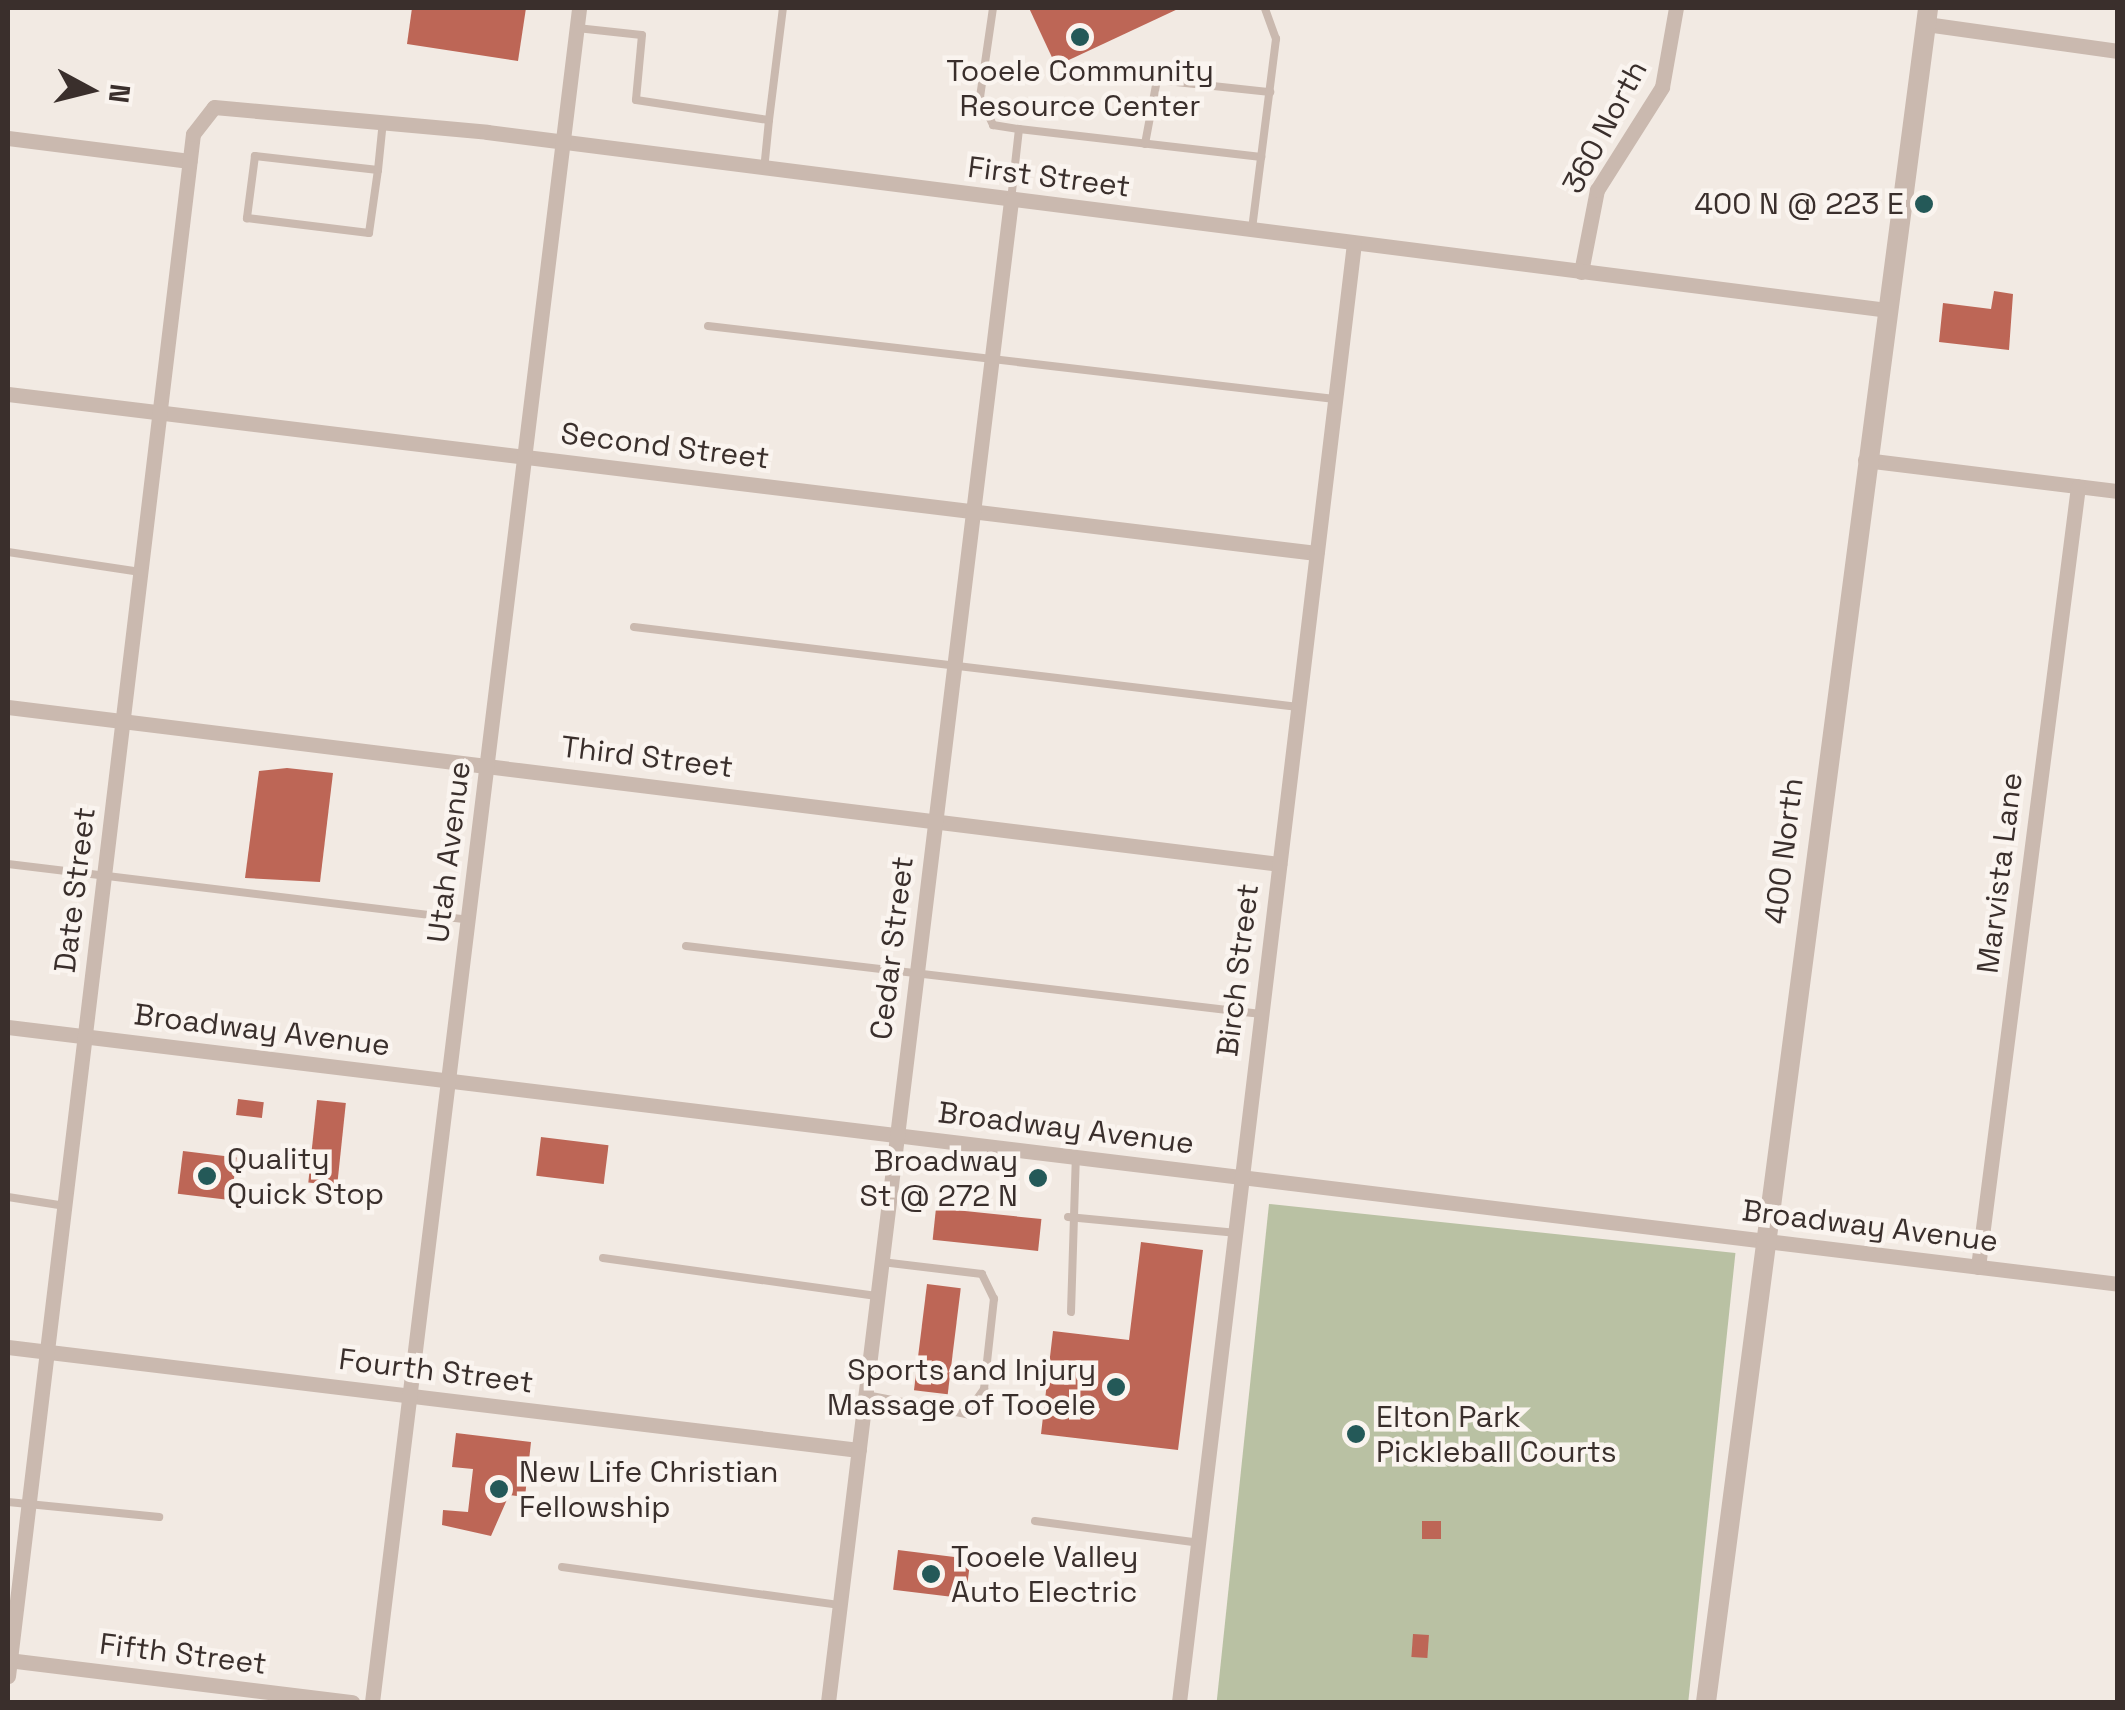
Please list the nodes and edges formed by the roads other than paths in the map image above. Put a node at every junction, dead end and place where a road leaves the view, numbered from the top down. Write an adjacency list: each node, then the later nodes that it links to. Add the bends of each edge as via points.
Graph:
1 (579, 8): 7 (street, Utah Avenue)
2 (783, 8): 12 (lane)
3 (993, 8): 13 (lane, via 980,97 992,126)
4 (1265, 8): 9 (lane, via 1276,38)
5 (1676, 8): 24 (street, 360 North, via 1662,87 1597,190)
6 (1927, 16): 8 (street); 25 (street, 400 North)
7 (577, 28): 12 (lane, via 642,35 636,100); 16 (street, Utah Avenue)
8 (2118, 50)
9 (1270, 92): 15 (lane, via 1157,80); 17 (lane)
10 (206, 114): 11 (street, First Street, via 224,102); 18 (street, Date Street)
11 (383, 120): 16 (street, First Street); 19 (lane)
12 (770, 120): 20 (lane)
13 (1019, 129): 15 (lane); 21 (lane)
14 (8, 138): 18 (street)
15 (1145, 144): 17 (lane)
16 (563, 146): 20 (street, First Street); 31 (street, Utah Avenue)
17 (1261, 157): 22 (lane)
18 (190, 161): 30 (street, Date Street)
19 (378, 170): 19 (lane, via 369,233 247,218 255,156)
20 (764, 170): 21 (street, First Street)
21 (1011, 200): 22 (street, First Street); 27 (street, Cedar Street)
22 (1252, 229): 23 (street, First Street)
23 (1354, 244): 24 (street, First Street); 29 (street, Birch Street)
24 (1582, 272): 25 (street, First Street)
25 (1890, 310): 32 (street, 400 North)
26 (708, 326): 27 (lane)
27 (992, 357): 29 (lane); 35 (street, Cedar Street)
28 (8, 394): 30 (street, Second Street)
29 (1335, 399): 37 (street, Birch Street)
30 (159, 413): 31 (street, Second Street); 38 (street, Date Street)
31 (524, 457): 35 (street, Second Street); 44 (street, Utah Avenue)
32 (1864, 460): 33 (street); 63 (street, 400 North)
33 (2078, 486): 34 (street); 66 (street, Marvista Lane)
34 (2118, 491)
35 (973, 511): 37 (street, Second Street); 40 (street, Cedar Street)
36 (8, 552): 38 (lane)
37 (1316, 553): 42 (street, Birch Street)
38 (140, 572): 43 (street, Date Street)
39 (634, 628): 40 (lane)
40 (954, 668): 42 (lane); 45 (street, Cedar Street)
41 (8, 707): 43 (street, Third Street)
42 (1298, 707): 47 (street, Birch Street)
43 (122, 721): 44 (street, Third Street); 48 (street, Date Street)
44 (487, 765): 45 (street, Third Street); 49 (street, Utah Avenue)
45 (935, 820): 47 (street, Third Street); 51 (street, Cedar Street)
46 (8, 864): 48 (lane)
47 (1279, 864): 52 (street, Birch Street)
48 (104, 875): 49 (lane); 54 (street, Date Street)
49 (468, 920): 55 (street, Utah Avenue)
50 (686, 946): 51 (lane)
51 (916, 974): 52 (lane); 56 (street, Cedar Street)
52 (1261, 1014): 58 (street, Birch Street)
53 (8, 1027): 54 (street, Broadway Avenue)
54 (85, 1036): 55 (street, Broadway Avenue); 60 (street, Date Street)
55 (448, 1080): 56 (street, Broadway Avenue); 73 (street, Utah Avenue)
56 (897, 1135): 57 (street, Broadway Avenue); 65 (street, Cedar Street)
57 (1076, 1157): 58 (street, Broadway Avenue); 61 (lane)
58 (1241, 1177): 62 (street, Birch Street); 63 (street, Broadway Avenue)
59 (8, 1197): 60 (lane)
60 (65, 1206): 71 (street, Date Street)
61 (1068, 1218): 62 (lane); 69 (lane)
62 (1237, 1232): 79 (street, Birch Street)
63 (1764, 1241): 66 (street, Broadway Avenue); 87 (street, 400 North)
64 (603, 1258): 68 (lane)
65 (882, 1262): 68 (street, Cedar Street); 72 (lane, via 982,1274 994,1300 984,1388 966,1414)
66 (1978, 1268): 67 (street, Broadway Avenue)
67 (2118, 1284)
68 (878, 1296): 72 (street, Cedar Street)
69 (1071, 1312)
70 (8, 1347): 71 (street, Fourth Street)
71 (48, 1352): 73 (street, Fourth Street); 76 (street, Date Street)
72 (866, 1395): 74 (street, Cedar Street)
73 (410, 1396): 74 (street, Fourth Street); 84 (street, Utah Avenue)
74 (859, 1450): 81 (street, Cedar Street)
75 (8, 1502): 76 (lane)
76 (28, 1505): 77 (lane); 82 (street, Date Street)
77 (159, 1516)
78 (1035, 1522): 79 (lane)
79 (1199, 1543): 86 (street, Birch Street)
80 (562, 1568): 81 (lane)
81 (840, 1605): 85 (street, Cedar Street)
82 (8, 1666): 83 (street, Fifth Street)
83 (352, 1702)
84 (372, 1702)
85 (828, 1702)
86 (1179, 1702)
87 (1706, 1702)

